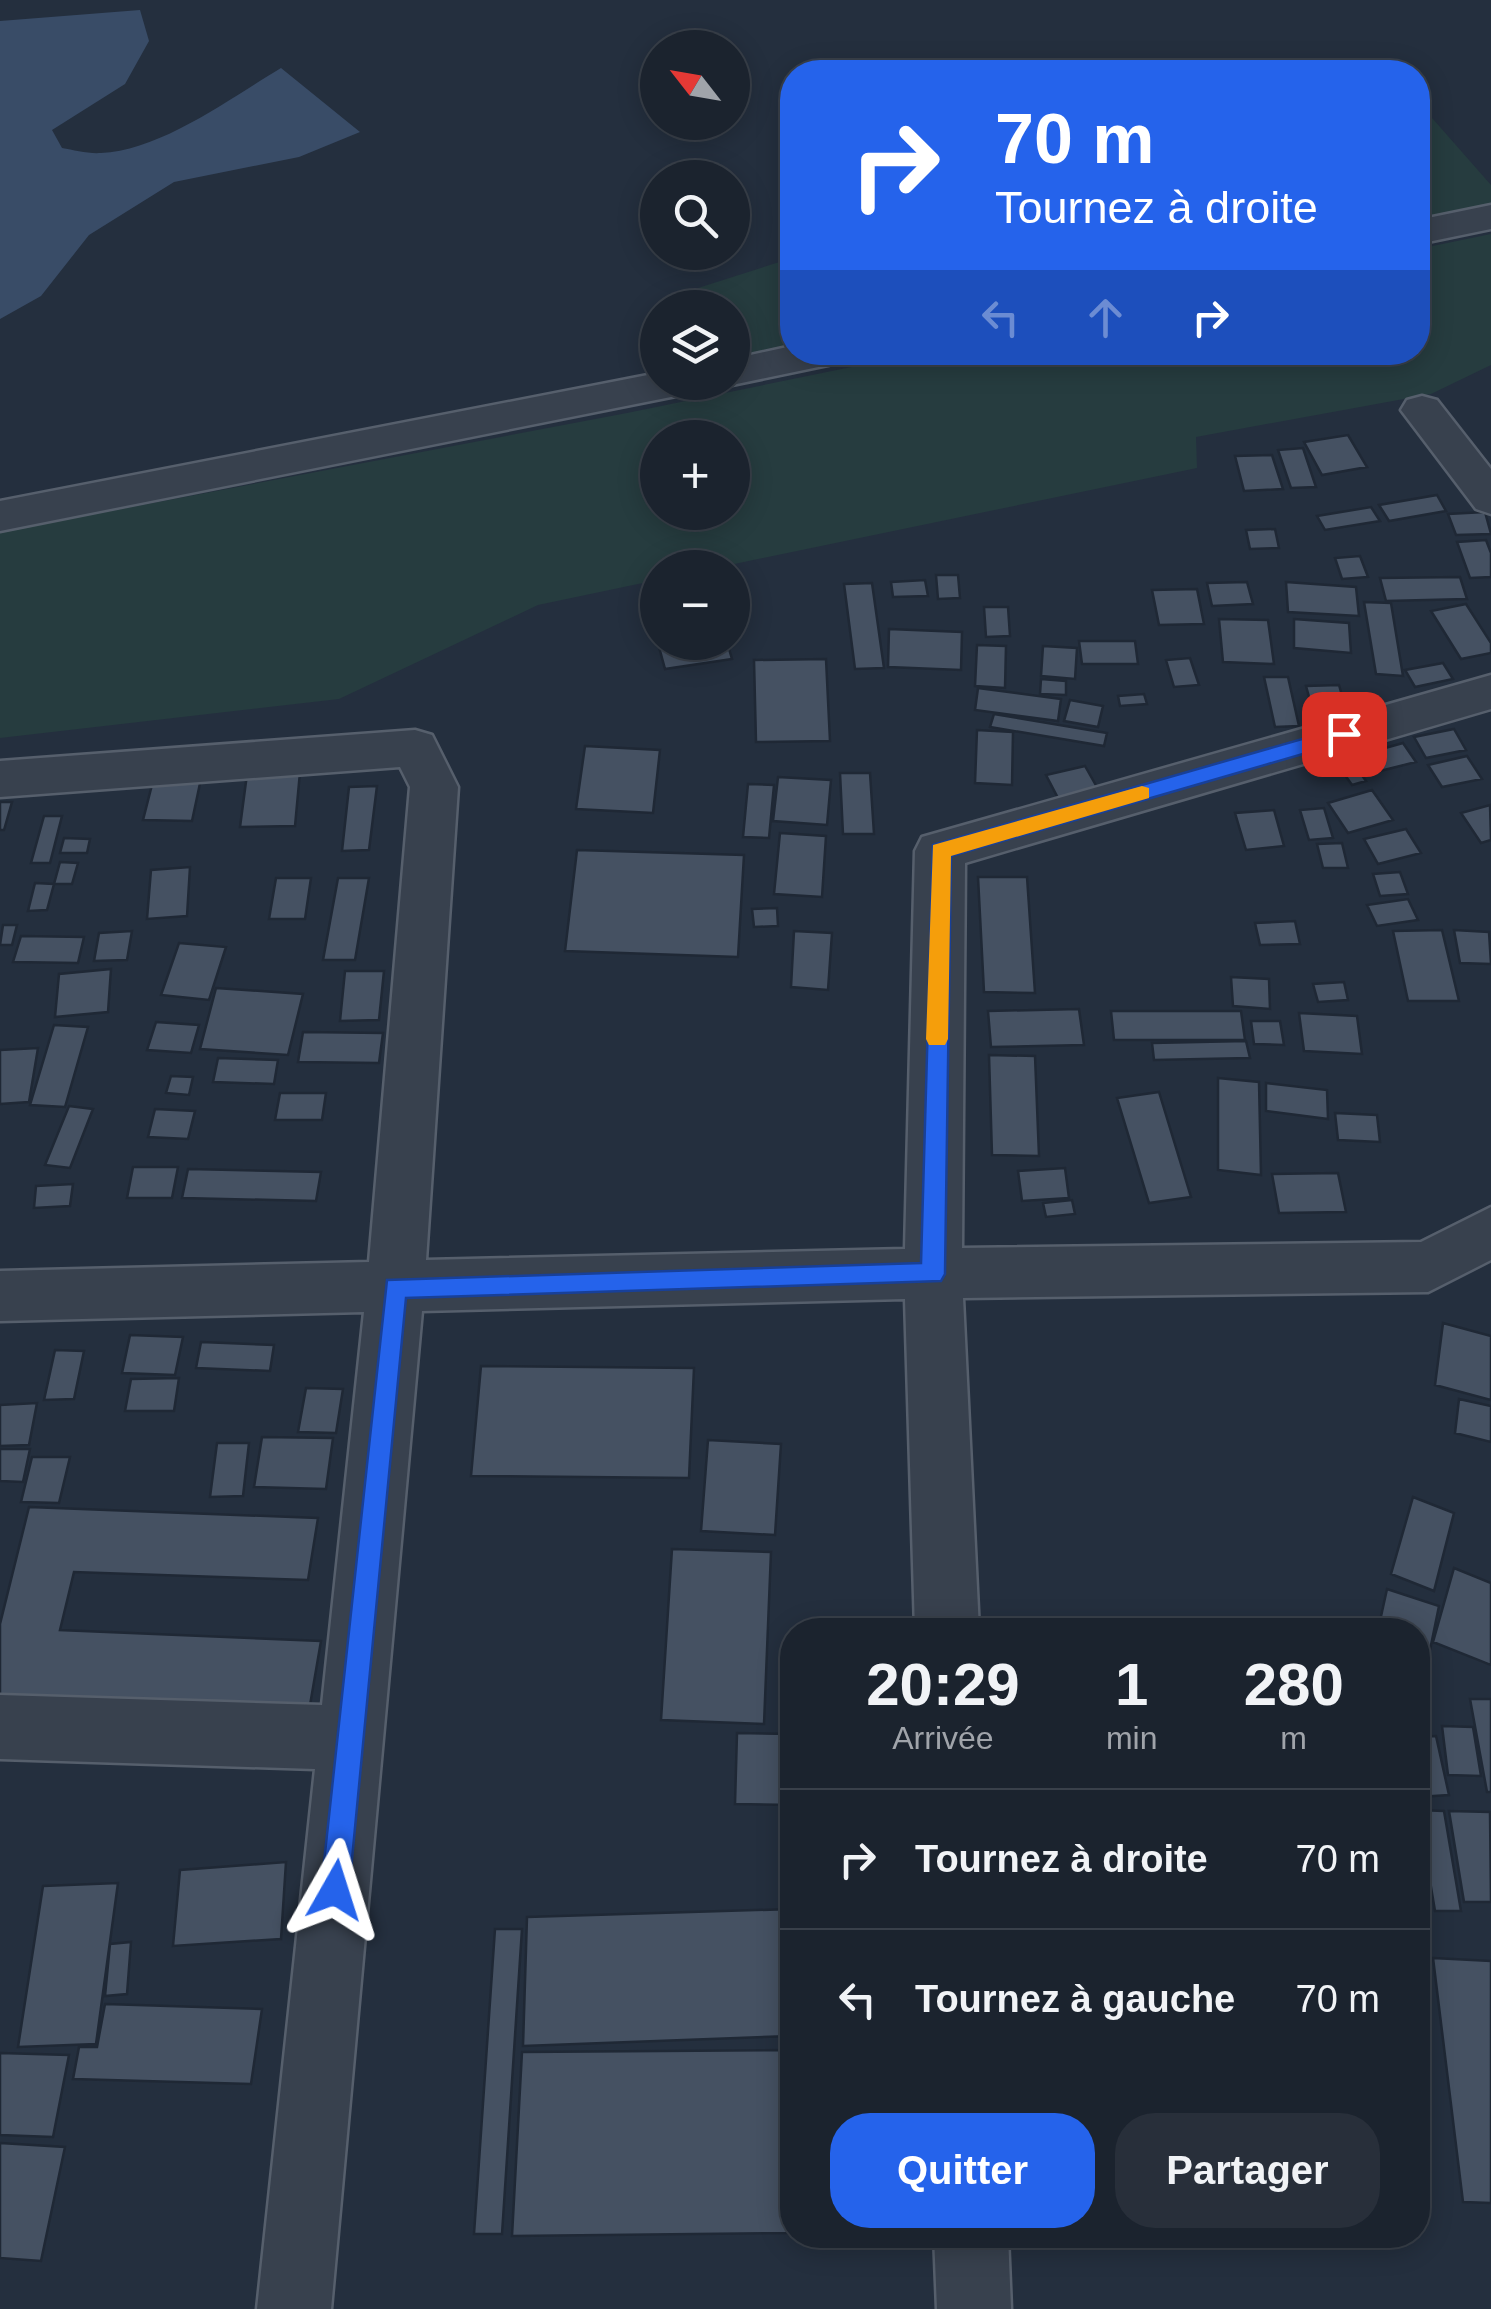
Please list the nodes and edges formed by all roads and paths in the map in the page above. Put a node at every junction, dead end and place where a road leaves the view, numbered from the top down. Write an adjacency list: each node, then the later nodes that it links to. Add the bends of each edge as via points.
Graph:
1 (1491, 218): 2 (street)
2 (1430, 230)
3 (780, 362): 4 (street)
4 (750, 368)
5 (640, 390): 8 (street)
6 (1422, 410): 7 (street)
7 (1491, 500)
8 (0, 516)
9 (1491, 692): 12 (street, via 940,851)
10 (0, 779): 13 (street, via 415,748 434,788)
11 (1491, 1232): 12 (street, via 1428,1267)
12 (933, 1274): 13 (street); 15 (street)
13 (395, 1288): 14 (street); 17 (street)
14 (0, 1296)
15 (947, 1618)
16 (0, 1727): 17 (street)
17 (350, 1738): 19 (street)
18 (972, 2248): 20 (street)
19 (294, 2309)
20 (974, 2309)

